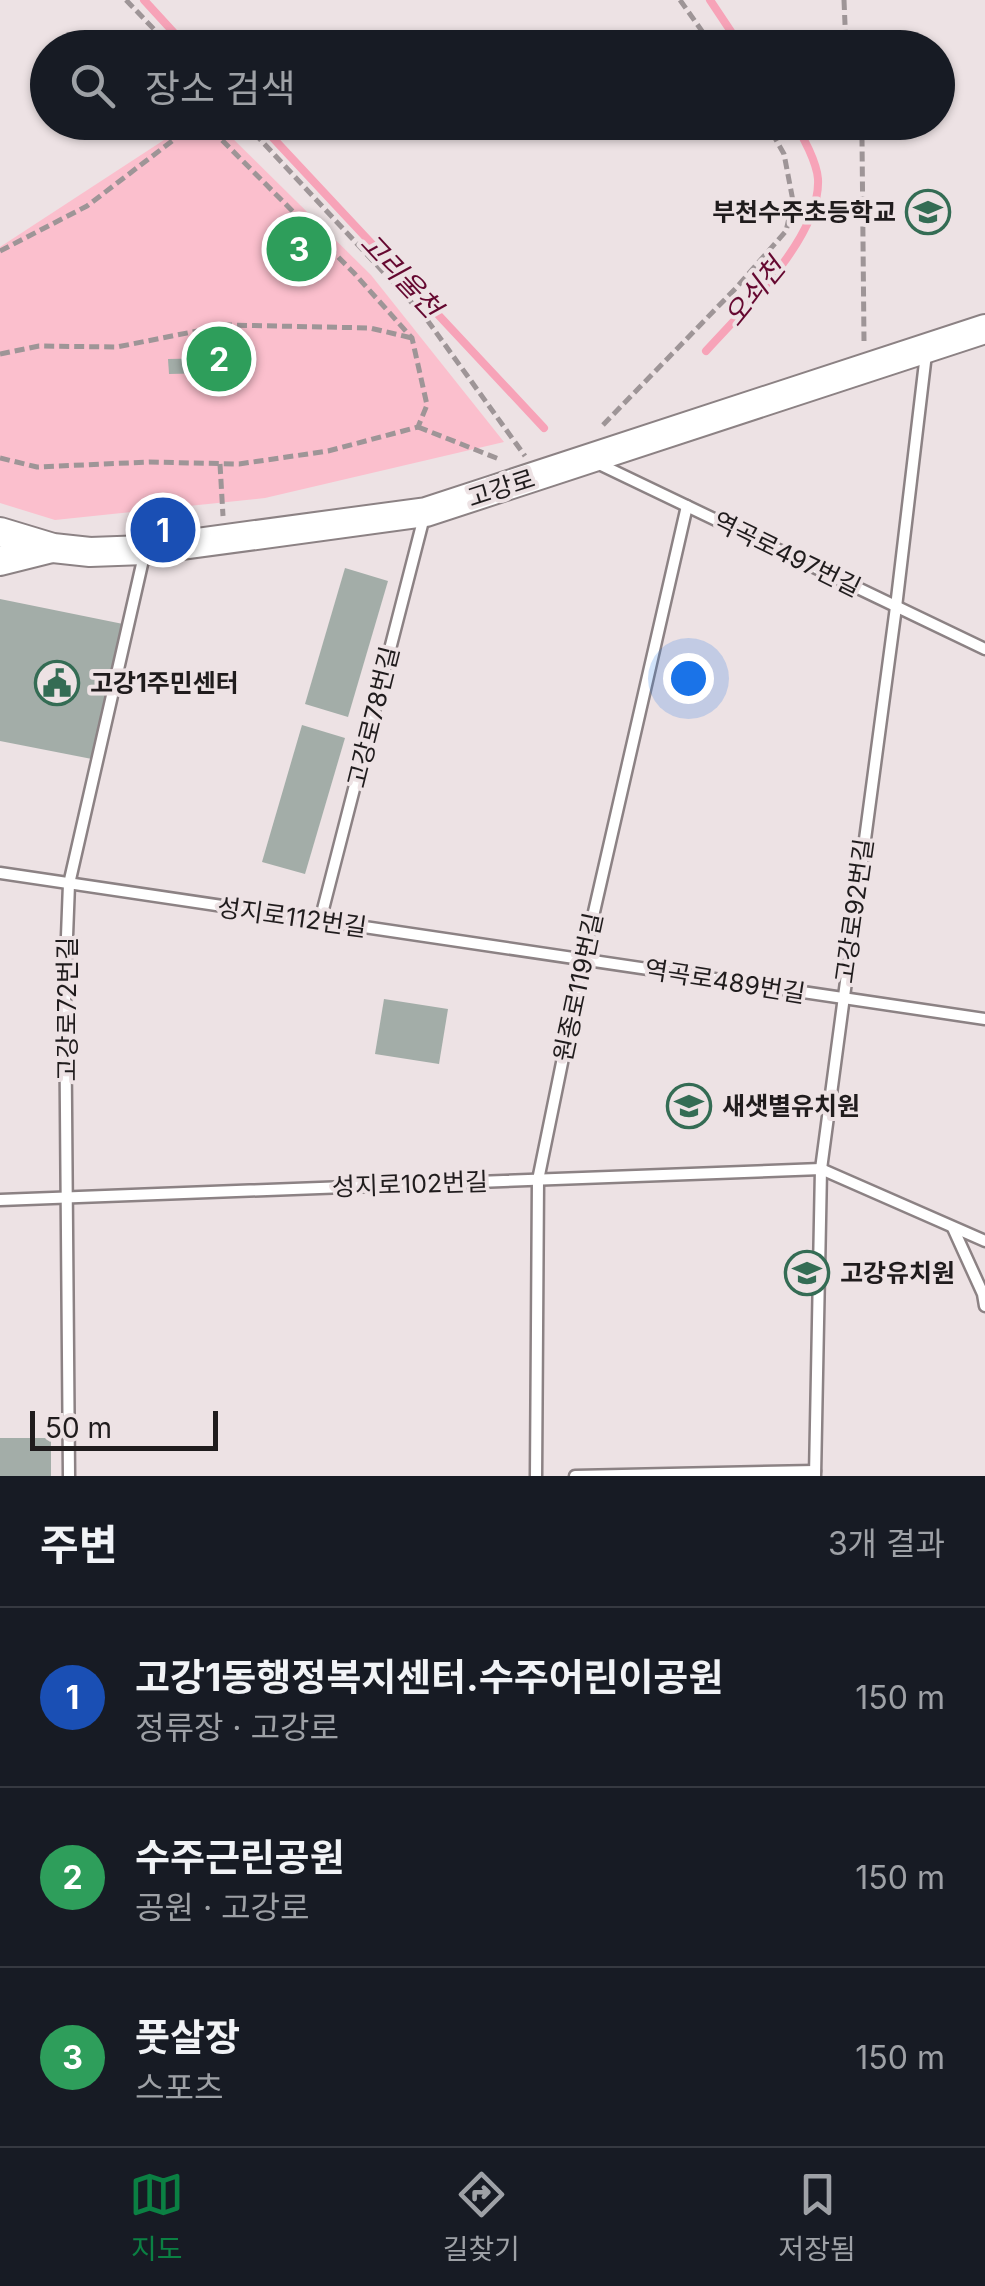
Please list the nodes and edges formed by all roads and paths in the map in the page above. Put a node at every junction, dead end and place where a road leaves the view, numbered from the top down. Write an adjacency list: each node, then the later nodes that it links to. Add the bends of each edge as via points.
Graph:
1 (126, 0): 4 (path)
2 (680, 0): 5 (path)
3 (844, 0): 6 (path)
4 (155, 30)
5 (701, 30)
6 (845, 30)
7 (176, 140): 12 (path, via 87,206)
8 (218, 140): 14 (path)
9 (261, 140): 23 (path, via 425,318)
10 (776, 140): 18 (path, via 793,202 786,230)
11 (862, 140): 17 (path)
12 (0, 251)
13 (985, 329): 15 (street, 고강로)
14 (412, 338): 16 (path, via 370,328 227,325 118,348 39,346); 19 (path, via 427,405)
15 (926, 348): 17 (street, 고강로); 31 (lane, 고강로92번길)
16 (0, 354)
17 (865, 368): 21 (street, 고강로)
18 (602, 426)
19 (418, 427): 22 (path, via 328,451); 23 (path)
20 (0, 458): 22 (path, via 37,467)
21 (590, 459): 23 (street, 고강로); 24 (lane, 역곡로497번길)
22 (220, 464): 27 (path)
23 (538, 476): 25 (street, 고강로)
24 (686, 506): 31 (lane, 역곡로497번길); 36 (lane, 원종로119번길)
25 (426, 512): 27 (street, 고강로); 35 (lane, 고강로78번길)
26 (0, 532): 28 (street, 고강로)
27 (224, 539): 29 (street, 고강로)
28 (52, 548): 29 (street, 고강로); 30 (street)
29 (145, 550): 34 (lane, 고강로72번길)
30 (0, 560)
31 (896, 607): 32 (lane, 역곡로497번길); 37 (lane, 고강로92번길)
32 (985, 648)
33 (0, 874): 34 (lane, 성지로112번길)
34 (69, 884): 35 (lane, 성지로112번길); 41 (lane, 고강로72번길)
35 (320, 922): 36 (lane, 성지로112번길)
36 (583, 960): 37 (lane, 역곡로489번길); 40 (lane, 원종로119번길)
37 (842, 999): 38 (lane, 역곡로489번길); 39 (lane, 고강로92번길)
38 (985, 1020)
39 (821, 1169): 40 (lane, 성지로102번길); 43 (lane); 46 (lane, 고강로92번길)
40 (538, 1180): 41 (lane, 성지로102번길); 48 (lane, 원종로119번길)
41 (67, 1197): 42 (lane, 성지로102번길); 47 (lane, 고강로72번길)
42 (0, 1200)
43 (953, 1227): 44 (lane); 45 (lane)
44 (985, 1241)
45 (985, 1306)
46 (815, 1474): 49 (lane)
47 (69, 1476)
48 (536, 1476)
49 (575, 1476)

